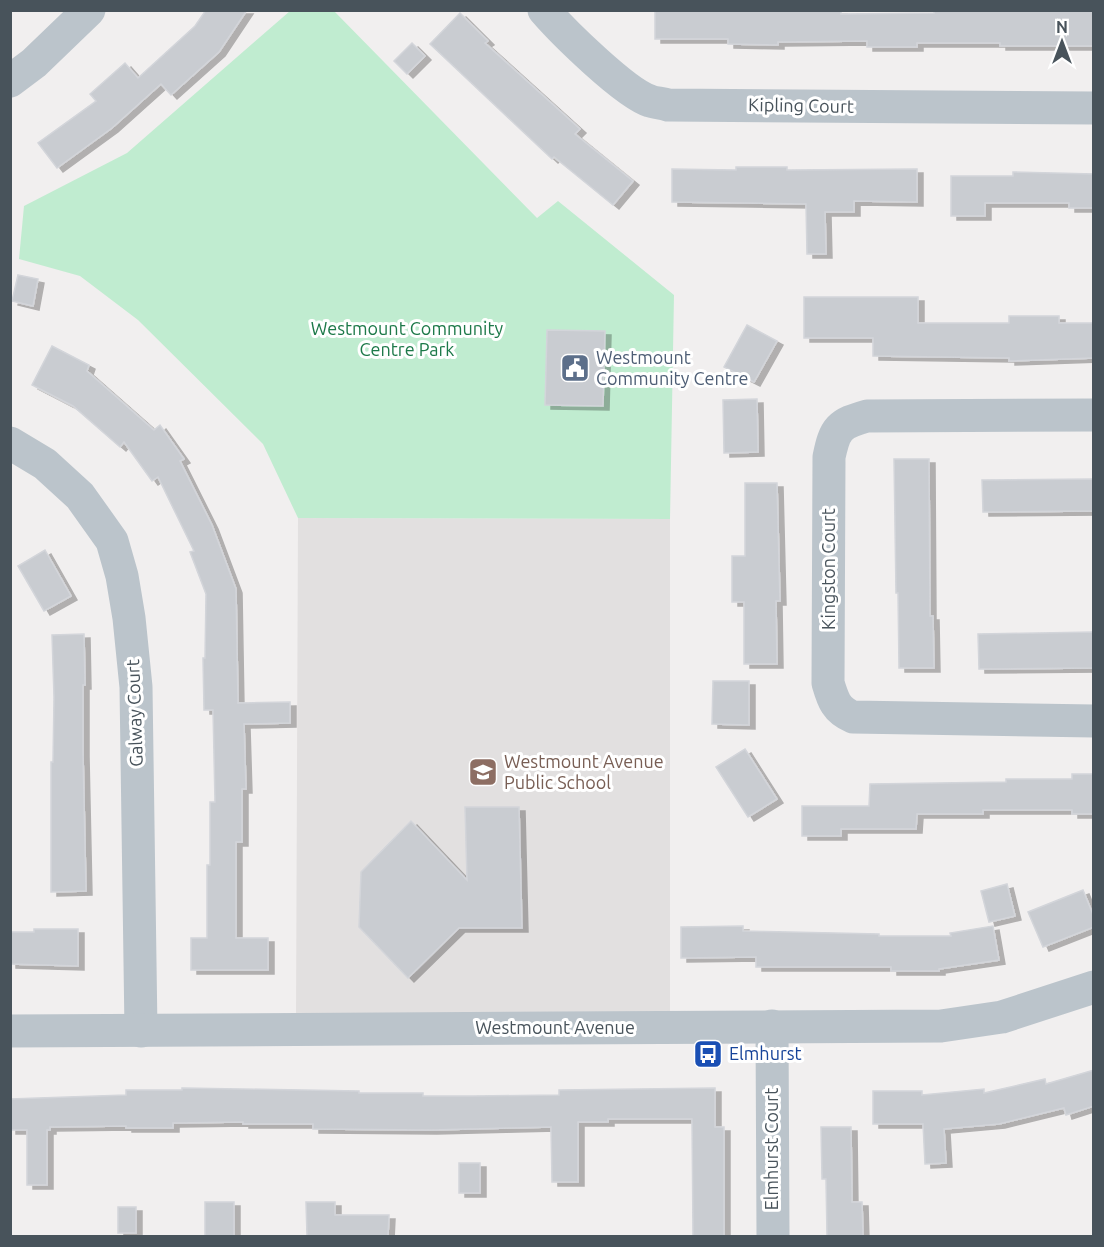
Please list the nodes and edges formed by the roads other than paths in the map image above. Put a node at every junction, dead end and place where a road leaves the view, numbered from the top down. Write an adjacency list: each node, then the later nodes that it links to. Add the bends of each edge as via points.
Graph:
1 (89, 10): 3 (street)
2 (544, 10): 4 (street, Kipling Court, via 637,94 668,105)
3 (10, 81)
4 (1094, 108)
5 (1094, 415): 7 (street, Kingston Court, via 867,416 846,422 833,439 829,458 828,683 833,702 854,717)
6 (10, 443): 11 (street, Galway Court, via 45,464 80,496 112,541 122,576 136,687)
7 (1094, 721)
8 (1094, 987): 9 (street, Westmount Avenue, via 1002,1017 941,1026)
9 (772, 1026): 11 (street, Westmount Avenue); 12 (street, Elmhurst Court)
10 (10, 1031): 11 (street, Westmount Avenue)
11 (141, 1031)
12 (773, 1236)

